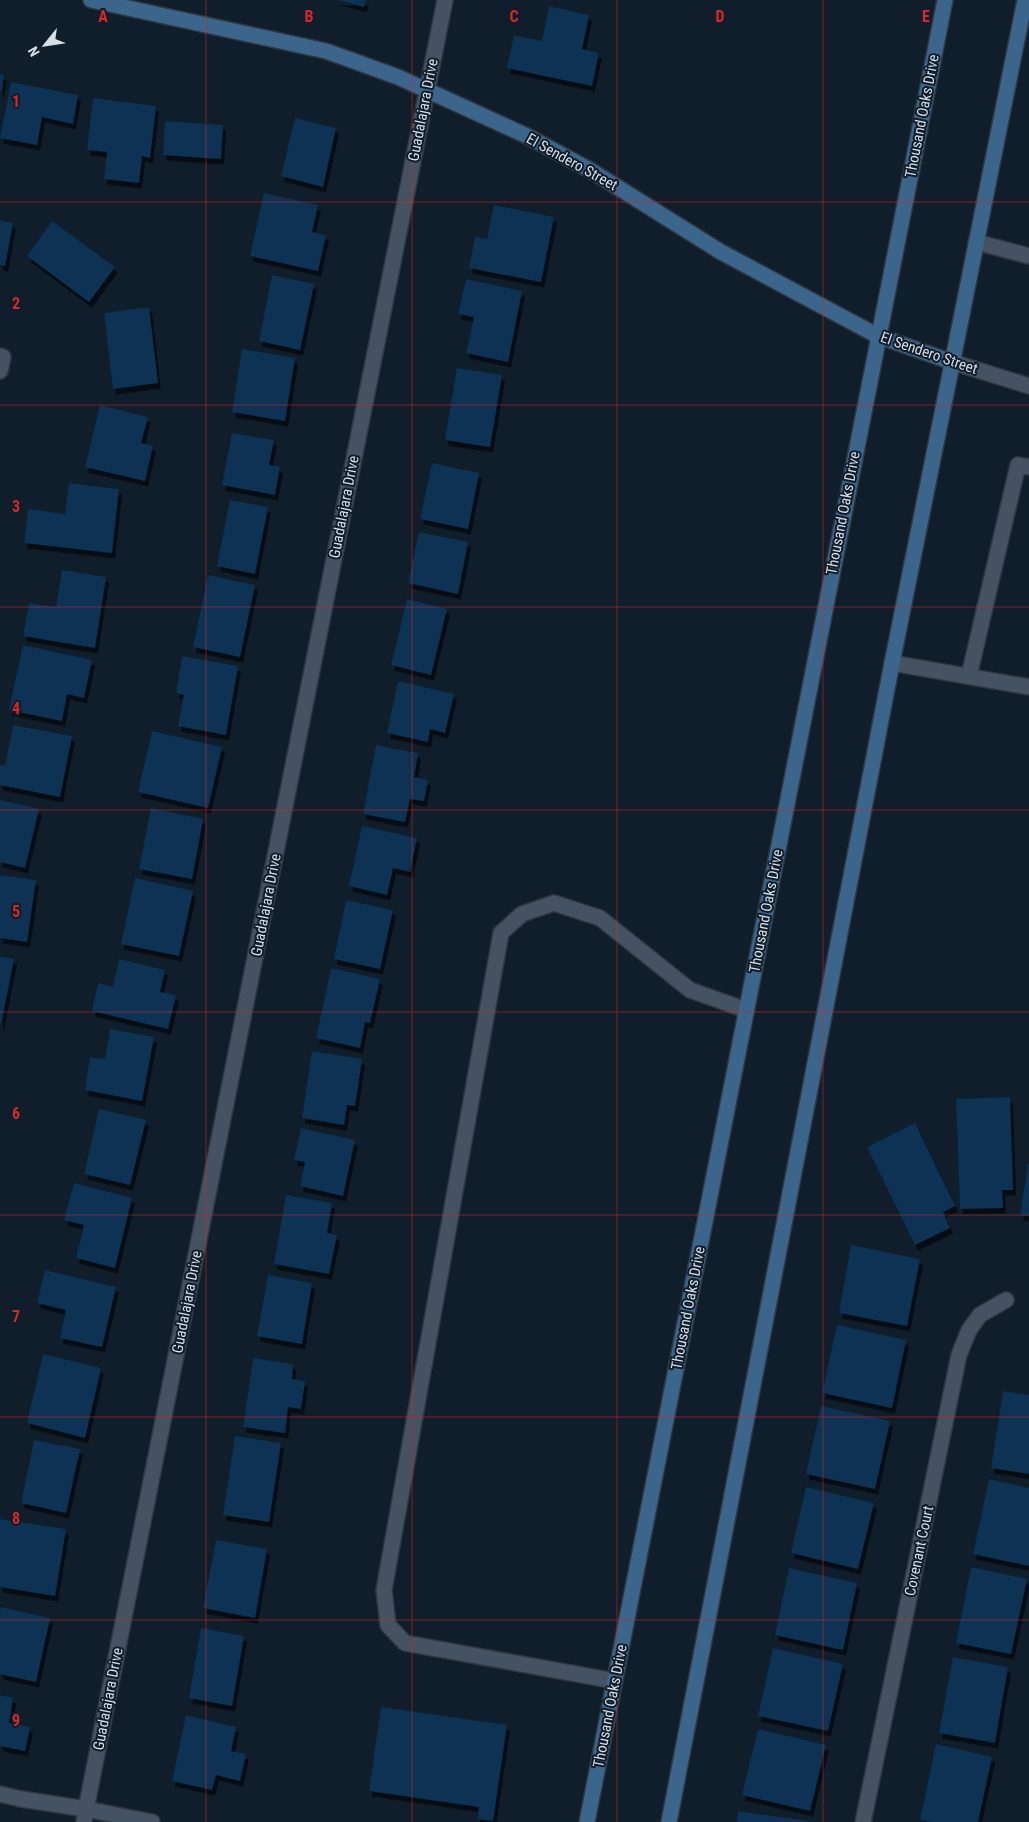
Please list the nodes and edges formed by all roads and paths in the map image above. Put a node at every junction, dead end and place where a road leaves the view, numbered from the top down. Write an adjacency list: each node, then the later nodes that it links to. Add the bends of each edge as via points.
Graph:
1 (91, 0): 5 (main road, El Sendero Street, via 326,51)
2 (445, 0): 5 (street, Guadalajara Drive)
3 (946, 0): 8 (main road, Thousand Oaks Drive)
4 (1025, 0): 6 (main road)
5 (427, 90): 8 (main road, El Sendero Street, via 527,136 590,170 722,252); 19 (street, Guadalajara Drive)
6 (976, 242): 7 (street); 9 (main road)
7 (1029, 256)
8 (878, 336): 9 (main road, El Sendero Street); 15 (main road, Thousand Oaks Drive)
9 (952, 362): 10 (street, El Sendero Street); 12 (main road)
10 (1029, 386)
11 (1029, 467): 13 (street, via 1018,465)
12 (892, 663): 13 (street); 22 (main road)
13 (969, 676): 14 (street)
14 (1029, 687)
15 (746, 1010): 17 (main road, Thousand Oaks Drive); 17 (street, via 690,990 600,918 554,903 522,914 501,933 384,1590 388,1625 405,1642)
16 (1006, 1300): 23 (street, Covenant Court, via 980,1315 969,1330 959,1355)
17 (615, 1681): 21 (main road, Thousand Oaks Drive)
18 (0, 1794): 19 (street)
19 (85, 1816): 20 (street)
20 (152, 1822)
21 (587, 1822)
22 (669, 1822)
23 (863, 1822)

